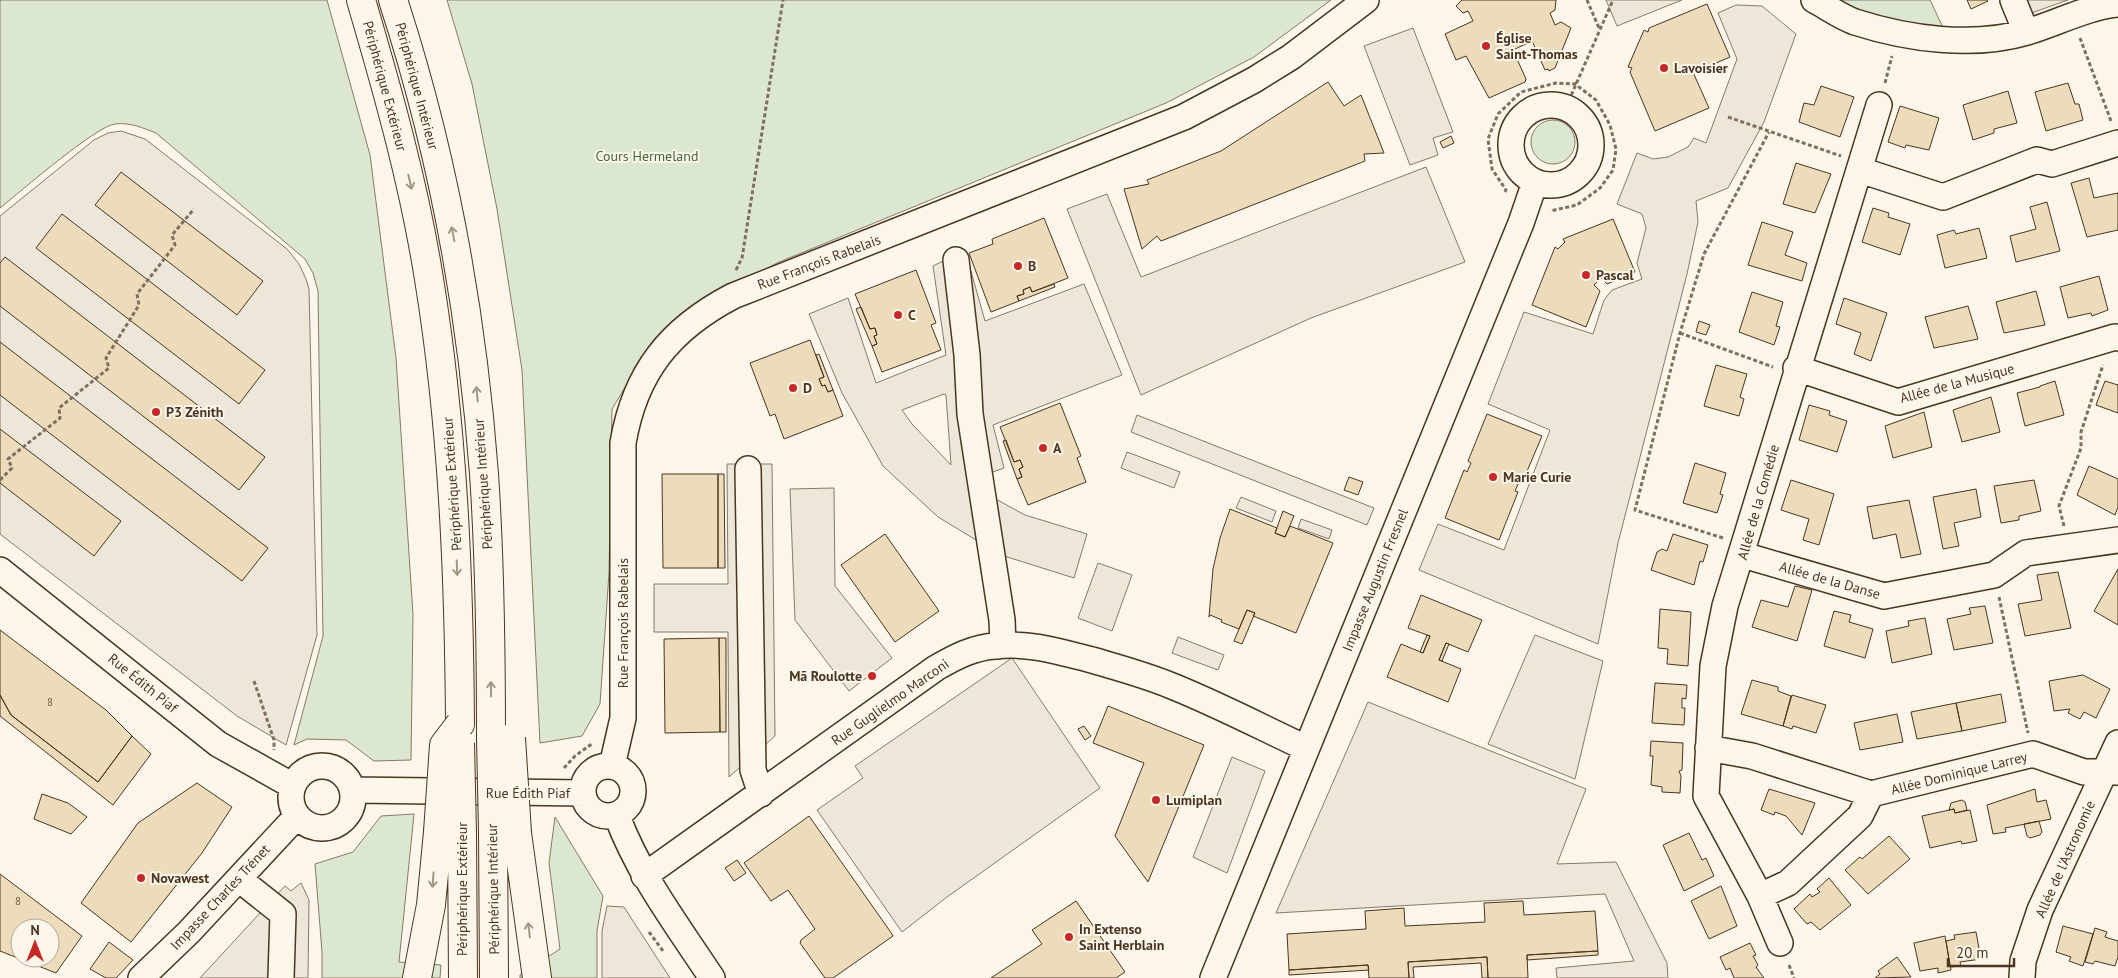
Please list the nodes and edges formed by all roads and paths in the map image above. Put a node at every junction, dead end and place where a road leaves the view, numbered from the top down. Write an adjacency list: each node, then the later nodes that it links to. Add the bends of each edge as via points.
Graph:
1 (361, 0): 55 (highway, Périphérique Extérieur, one-way to 55, bridge, via 408,173 439,345 455,515 460,724 444,745)
2 (393, 0): 56 (highway, Périphérique Intérieur, one-way to 2, bridge, via 478,408 459,268 431,135)
3 (783, 0): 25 (path)
4 (1366, 0): 45 (street, Rue François Rabelais, via 1291,57 1184,117 733,296 707,310 678,332 642,380 623,443 623,718)
5 (1587, 0): 10 (path)
6 (1613, 0): 10 (path)
7 (1814, 0): 11 (street, via 1853,21 1919,36 1987,40)
8 (2013, 0): 11 (street)
9 (2118, 4): 11 (street)
10 (1599, 28): 14 (path)
11 (2026, 32)
12 (2080, 38): 19 (path)
13 (1892, 56): 15 (path)
14 (1575, 84): 16 (path); 22 (path, via 1556,83 1521,92 1498,114 1488,139 1492,169 1506,190); 24 (path, via 1596,100 1610,125 1616,149 1613,170 1600,188 1577,205)
15 (1879, 105): 20 (street, Allée de la Comédie)
16 (1566, 107): 21 (street, via 1549,104 1534,108 1521,117 1514,128 1510,146 1513,160); 21 (street, via 1581,118 1589,132 1591,148 1588,161 1570,180 1551,185)
17 (1728, 117): 18 (path)
18 (1769, 132): 20 (path); 27 (path, via 1704,254)
19 (2115, 135): 20 (street, via 2052,164 2036,160 1943,197)
20 (1861, 167): 29 (street, Allée de la Comédie)
21 (1535, 182): 41 (street, Impasse Augustin Fresnel)
22 (1503, 197)
23 (194, 209): 31 (path, via 172,235 176,245 137,294 140,305 106,358 109,368 59,408 60,418 8,459 12,468)
24 (1550, 211)
25 (742, 258)
26 (956, 260): 37 (street, via 970,414 1002,620)
27 (1680, 333): 29 (path); 34 (path, via 1635,510)
28 (2115, 338): 29 (street, Allée de la Musique, via 1898,402); 33 (path, via 2081,432 2081,448 2059,506)
29 (1796, 372): 34 (street, Allée de la Comédie)
30 (748, 469): 51 (street, via 753,770)
31 (0, 480)
32 (2118, 540): 33 (street, Allée de la Danse)
33 (2068, 547): 36 (street, Allée de la Danse, via 2026,553)
34 (1744, 549): 36 (street, Allée de la Danse, via 1884,596); 42 (street, Allée de la Comédie, via 1725,606 1713,666)
35 (0, 570): 48 (street, Rue Édith Piaf, via 218,744)
36 (1994, 575): 44 (path)
37 (1003, 645): 41 (street, Rue Guglielmo Marconi, via 1048,648 1145,676 1210,702); 51 (street, Rue Guglielmo Marconi, via 980,648 936,668)
38 (254, 681): 43 (path, via 274,740)
39 (596, 741): 47 (path)
40 (2118, 743): 46 (street, Allée de l'Astronomie)
41 (1306, 748): 68 (street, Impasse Augustin Fresnel)
42 (1708, 748): 52 (street, Allée Dominique Larrey, via 1752,756); 59 (street, Allée de la Comédie, via 1706,796)
43 (274, 753)
44 (2033, 754): 46 (street, Allée Dominique Larrey, via 2084,772); 52 (street, Allée Dominique Larrey)
45 (612, 766): 50 (street, via 597,768 591,773 583,786); 54 (street, via 627,774 634,789 630,805)
46 (2111, 771): 69 (street, Allée de l'Astronomie, via 2040,910 2023,960)
47 (559, 772)
48 (293, 786): 49 (street, via 305,771 324,766 342,773); 53 (street, via 291,796)
49 (353, 790): 50 (street, Rue Édith Piaf); 53 (street, via 350,811 335,825 314,827)
50 (583, 793): 54 (street, via 595,813)
51 (761, 794): 57 (street, Rue Guglielmo Marconi)
52 (1871, 794): 59 (street, Allée Dominique Larrey, via 1860,816 1788,883)
53 (297, 816): 58 (street, Impasse Charles Trénet)
54 (617, 816): 57 (street)
55 (450, 832): 63 (highway, one-way to 63); 64 (highway, Périphérique Extérieur)
56 (505, 833): 65 (highway, Périphérique Intérieur); 66 (highway, one-way to 56)
57 (644, 876): 67 (street)
58 (238, 879): 61 (street, Impasse Charles Trénet, via 190,932); 62 (street, via 282,914)
59 (1760, 896): 60 (street, Allée de la Comédie)
60 (1780, 943)
61 (141, 978)
62 (281, 978)
63 (417, 978)
64 (462, 978)
65 (494, 978)
66 (537, 978)
67 (712, 978)
68 (1213, 978)
69 (2022, 978)

